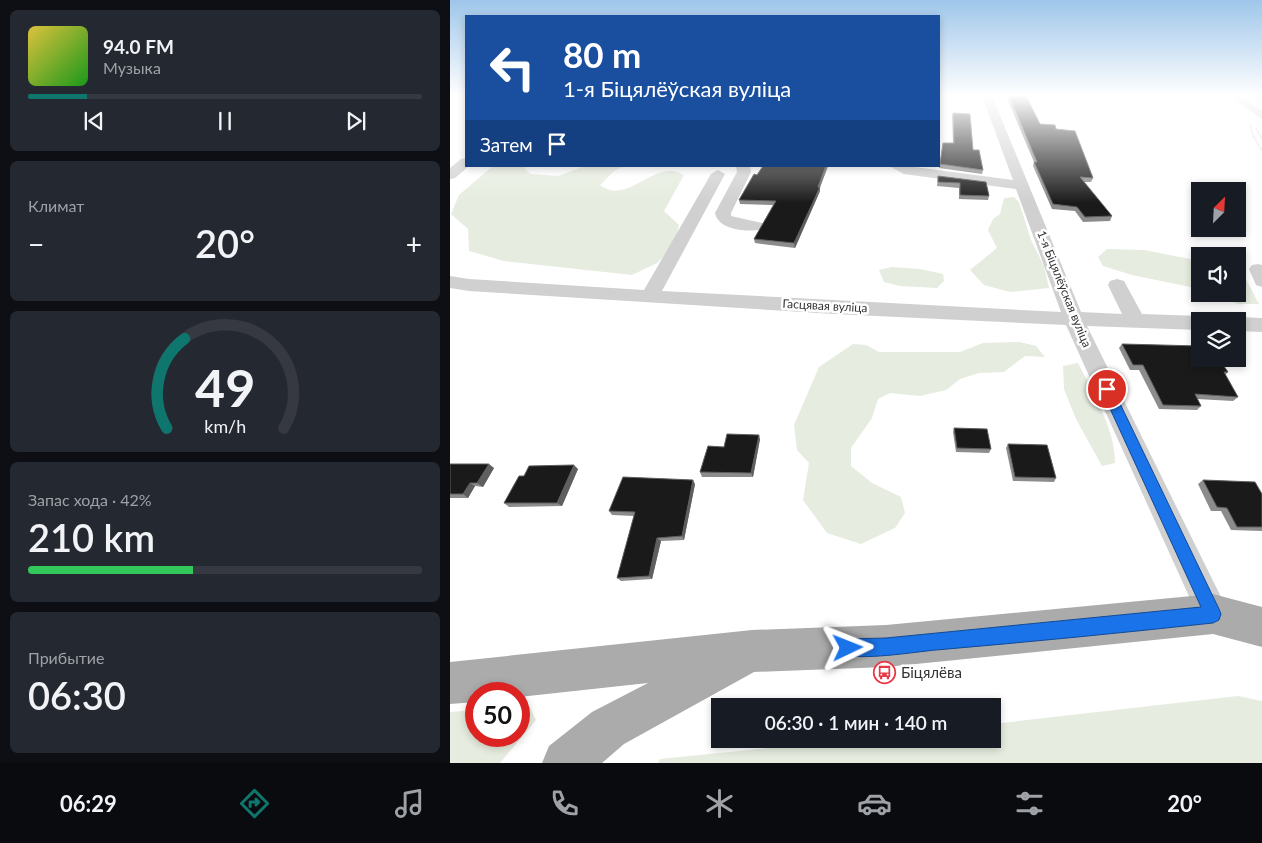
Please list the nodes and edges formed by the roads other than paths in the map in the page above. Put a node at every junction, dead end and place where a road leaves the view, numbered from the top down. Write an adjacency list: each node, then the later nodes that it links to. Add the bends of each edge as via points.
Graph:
1 (1001, 132): 7 (street, 1-я Біцялёўская вуліца)
2 (465, 163): 6 (street)
3 (744, 167): 8 (street, via 723,213 724,219)
4 (898, 167): 7 (street)
5 (718, 174): 11 (street)
6 (450, 175)
7 (1022, 186): 12 (street, 1-я Біцялёўская вуліца)
8 (756, 226)
9 (450, 282): 11 (street, Гасцявая вуліца)
10 (1117, 285): 13 (street)
11 (650, 296): 12 (street, Гасцявая вуліца)
12 (1074, 320): 13 (street, Гасцявая вуліца); 17 (street, 1-я Біцялёўская вуліца)
13 (1136, 322): 14 (street, Гасцявая вуліца)
14 (1191, 323)
15 (1246, 324): 16 (street)
16 (1262, 325)
17 (1213, 614): 18 (main road); 19 (main road, via 886,646)
18 (1262, 627)
19 (752, 651): 20 (main road); 21 (main road, via 608,728)
20 (450, 684)
21 (566, 763)

